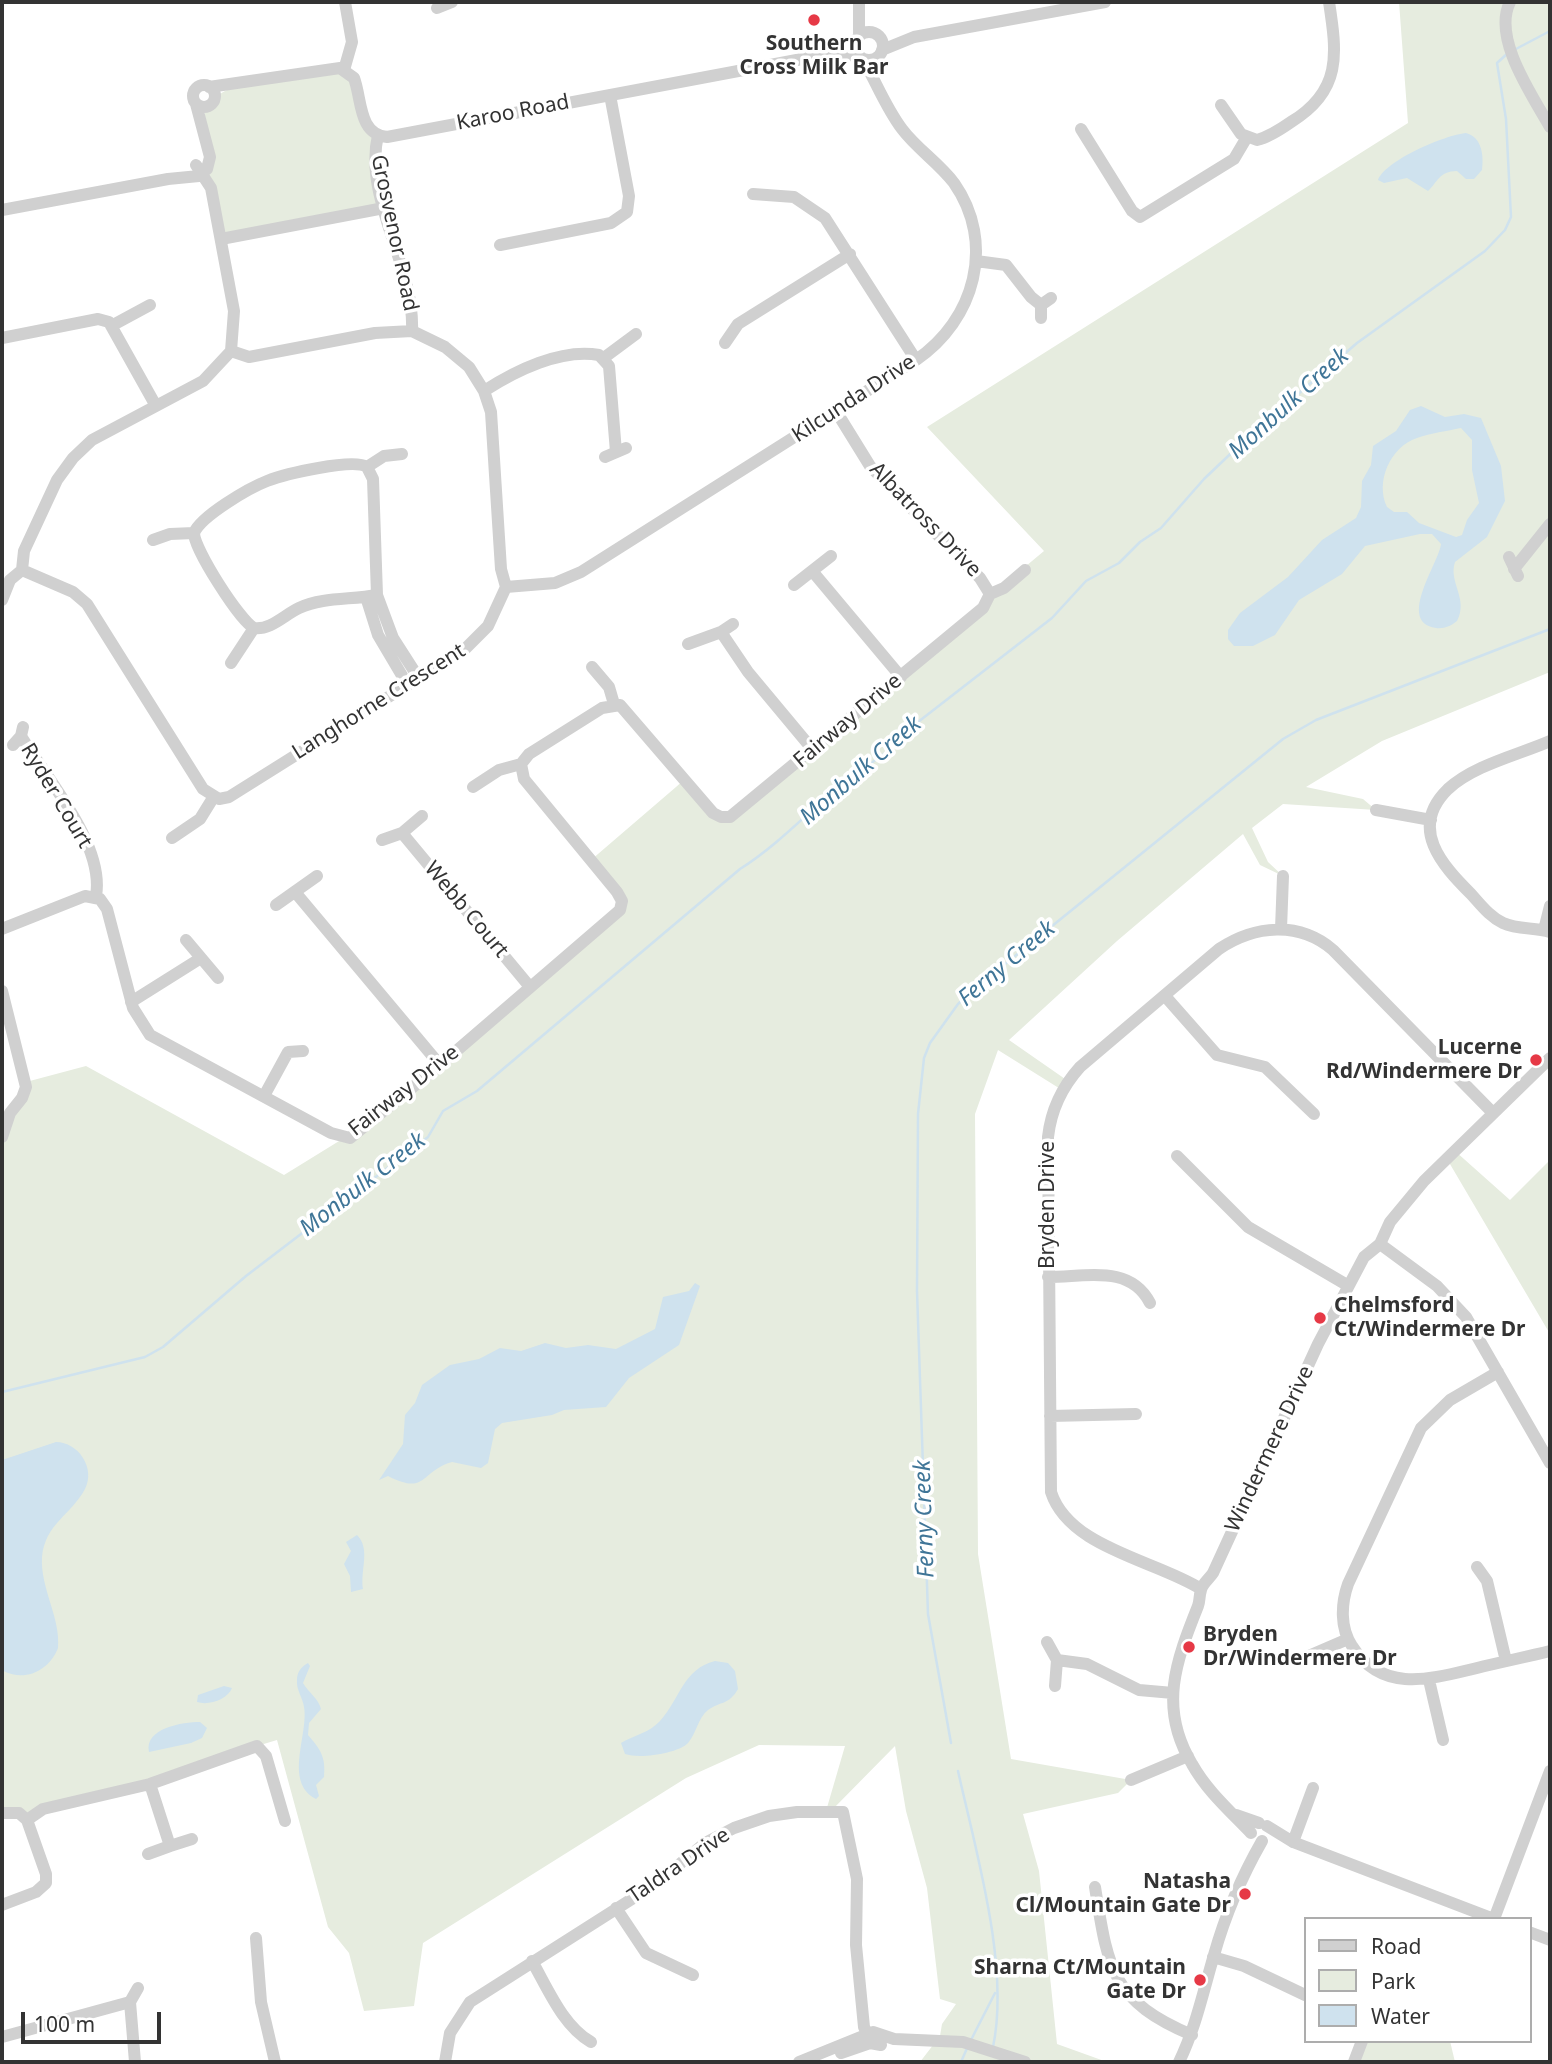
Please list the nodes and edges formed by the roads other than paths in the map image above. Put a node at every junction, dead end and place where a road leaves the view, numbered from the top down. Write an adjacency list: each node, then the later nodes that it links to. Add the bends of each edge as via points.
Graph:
1 (345, 2): 14 (street, via 352,42)
2 (452, 2): 7 (street)
3 (860, 2): 8 (street); 10 (street, Kilcunda Drive)
4 (1105, 2): 9 (street)
5 (1329, 2): 21 (street, via 1335,62 1321,96 1277,131 1261,139)
6 (1510, 2): 18 (street, via 1504,19 1506,40)
7 (437, 8)
8 (877, 35): 9 (street); 10 (street, Karoo Road, via 866,32); 11 (street)
9 (914, 37): 11 (street)
10 (857, 39): 12 (street, Karoo Road); 13 (street, Kilcunda Drive)
11 (880, 53): 13 (street, Karoo Road); 15 (street)
12 (818, 56): 13 (street, Karoo Road); 16 (street, Karoo Road)
13 (861, 57): 15 (street, Kilcunda Drive)
14 (344, 70): 20 (street, via 354,78 364,121); 22 (street, via 328,68 251,83 207,98)
15 (878, 86): 29 (street, Kilcunda Drive, via 901,128 961,195 974,226)
16 (610, 95): 20 (street, Karoo Road, via 394,136); 27 (street, via 629,196 626,212 611,223)
17 (1221, 104): 21 (street)
18 (1550, 127)
19 (1080, 129): 21 (street, via 1140,217 1234,159)
20 (378, 135): 24 (street, Grosvenor Road, via 375,163)
21 (1247, 137)
22 (200, 169): 25 (street); 26 (street, via 211,188)
23 (753, 194): 28 (street, via 790,196 812,208 831,225)
24 (384, 208): 26 (street); 33 (street, Grosvenor Road, via 407,286)
25 (2, 210)
26 (220, 239): 37 (street, via 234,311)
27 (497, 245)
28 (850, 254): 36 (street, via 738,324); 39 (street)
29 (976, 261): 31 (street, via 1006,265); 39 (street, Kilcunda Drive, via 961,313 939,343)
30 (150, 304): 32 (street)
31 (1044, 307)
32 (113, 326): 35 (street, via 99,319); 41 (street)
33 (412, 331): 37 (street, via 375,333 249,357); 40 (street, via 460,358)
34 (636, 334): 38 (street)
35 (2, 338)
36 (725, 343)
37 (231, 351): 41 (street, via 203,381)
38 (605, 357): 40 (street, via 586,354 529,365); 43 (street)
39 (916, 360): 42 (street, Kilcunda Drive)
40 (484, 391): 55 (street, via 493,423 501,569)
41 (156, 406): 51 (street, via 92,440 64,469 24,551)
42 (836, 411): 55 (street, Kilcunda Drive, via 581,572 555,583); 56 (street, Albatross Drive, via 870,466 980,578)
43 (616, 453)
44 (402, 454): 45 (street, via 384,456)
45 (368, 467): 47 (street, via 348,464 266,481 204,519); 57 (street, via 373,479)
46 (1550, 524): 50 (street)
47 (194, 533): 48 (street); 60 (street, via 197,547 242,619)
48 (153, 540)
49 (831, 556): 53 (street)
50 (1514, 567)
51 (22, 570): 58 (street, via 10,580); 73 (street, via 73,592 87,604)
52 (1025, 570): 56 (street, Fairway Drive)
53 (813, 572): 54 (street); 65 (street)
54 (794, 585)
55 (506, 587): 66 (street, Langhorne Crescent, via 482,633)
56 (990, 594): 65 (street, Fairway Drive, via 984,608)
57 (371, 596): 60 (street, via 314,603 267,627); 66 (street, via 378,635)
58 (2, 600)
59 (733, 624): 61 (street)
60 (254, 628): 63 (street)
61 (721, 632): 62 (street); 70 (street)
62 (688, 644)
63 (231, 663)
64 (592, 667): 67 (street, Fairway Drive, via 609,687)
65 (901, 677): 70 (street, Fairway Drive)
66 (413, 681): 73 (street, Langhorne Crescent, via 229,797)
67 (614, 704): 70 (street, Fairway Drive, via 625,709 721,817 742,811); 71 (street, via 529,754)
68 (19, 736): 83 (street, Ryder Court, via 89,846 98,874)
69 (1550, 741): 76 (street, via 1461,779 1446,791)
70 (813, 750)
71 (521, 764): 72 (street, via 499,770); 92 (street, Fairway Drive, via 524,779 622,904 614,918)
72 (473, 787)
73 (213, 798): 78 (street, via 200,819)
74 (1376, 810): 76 (street)
75 (422, 816): 77 (street)
76 (1431, 820): 88 (street, via 1432,842 1440,861 1488,912 1514,927)
77 (402, 833): 79 (street); 92 (street, Webb Court)
78 (172, 838)
79 (382, 840)
80 (317, 876): 82 (street)
81 (1283, 876): 87 (street)
82 (295, 892): 84 (street); 98 (street)
83 (96, 896): 86 (street); 95 (street, Fairway Drive, via 107,909)
84 (276, 905)
85 (1550, 906): 88 (street)
86 (2, 929)
87 (1280, 929): 94 (street, Bryden Drive, via 1236,939); 101 (street, Bryden Drive, via 1305,934 1334,950)
88 (1547, 931)
89 (186, 940): 90 (street)
90 (201, 958): 91 (street); 95 (street)
91 (218, 978)
92 (530, 987): 98 (street, Fairway Drive)
93 (2, 991): 100 (street, via 26,1082 22,1098)
94 (1165, 996): 102 (street, via 1217,1055 1265,1067); 106 (street, Bryden Drive, via 1080,1067 1056,1104 1048,1138)
95 (131, 1002): 99 (street, Fairway Drive, via 150,1035)
96 (303, 1051): 99 (street, via 286,1048)
97 (1550, 1058): 101 (street, Windermere Drive)
98 (440, 1065): 99 (street, Fairway Drive, via 348,1138)
99 (264, 1096)
100 (7, 1108): 103 (street)
101 (1493, 1113): 105 (street, Windermere Drive, via 1406,1201 1386,1227)
102 (1314, 1114)
103 (2, 1137)
104 (1177, 1156): 107 (street, via 1248,1227)
105 (1380, 1244): 107 (street, Windermere Drive, via 1364,1257); 109 (street, via 1451,1299)
106 (1048, 1277): 108 (street, via 1123,1278 1139,1285); 111 (street, Bryden Drive)
107 (1347, 1285): 114 (street, Windermere Drive, via 1213,1573)
108 (1150, 1303)
109 (1498, 1372): 112 (street); 115 (street, via 1443,1405 1415,1438 1345,1593 1343,1617)
110 (1136, 1415): 111 (street)
111 (1050, 1416): 114 (street, Bryden Drive, via 1051,1492 1067,1520 1087,1535)
112 (1550, 1463)
113 (1477, 1567): 120 (street, via 1487,1581)
114 (1201, 1589): 123 (street, Windermere Drive, via 1199,1606 1178,1654)
115 (1348, 1639): 119 (street); 121 (street, via 1382,1675 1405,1681)
116 (1047, 1643): 118 (street)
117 (1550, 1651): 120 (street)
118 (1056, 1660): 122 (street); 123 (street, via 1087,1664 1139,1690)
119 (1297, 1661)
120 (1506, 1661): 121 (street)
121 (1429, 1680): 124 (street)
122 (1055, 1686)
123 (1174, 1693): 125 (street, Windermere Drive, via 1178,1728)
124 (1443, 1740)
125 (1188, 1756): 127 (street); 133 (street, Windermere Drive, via 1206,1786)
126 (1550, 1771): 142 (street)
127 (1131, 1780)
128 (149, 1784): 131 (street, via 43,1809); 132 (street, via 257,1746 266,1756); 136 (street)
129 (1313, 1788): 135 (street)
130 (2, 1813): 131 (street, via 19,1813)
131 (27, 1820): 139 (street, via 46,1883 36,1892)
132 (285, 1821)
133 (1259, 1833): 135 (street); 146 (street)
134 (191, 1839): 136 (street)
135 (1293, 1842): 141 (street)
136 (170, 1846): 137 (street)
137 (148, 1854)
138 (1095, 1887): 153 (street, via 1108,1957 1119,1982 1149,2013)
139 (2, 1905)
140 (616, 1908): 147 (street, Taldra Drive); 148 (street, via 646,1953); 152 (street, Taldra Drive, via 657,1883 705,1843 734,1828 783,1814 844,1812 857,1879 856,1945)
141 (1489, 1917)
142 (1495, 1917)
143 (1531, 1933): 145 (street)
144 (256, 1938): 160 (street, via 261,2002)
145 (1550, 1940)
146 (1213, 1957): 150 (street); 153 (street)
147 (532, 1961): 155 (street, via 568,2023); 158 (street, Taldra Drive, via 470,2002 450,2033)
148 (692, 1975)
149 (138, 1988): 151 (street)
150 (1304, 1995)
151 (130, 2002): 154 (street); 159 (street)
152 (870, 2035): 157 (street, via 963,2042); 161 (street)
153 (1192, 2035): 162 (street)
154 (2, 2037)
155 (591, 2042)
156 (1361, 2043): 163 (street)
157 (1021, 2060)
158 (442, 2061)
159 (135, 2062)
160 (275, 2062)
161 (799, 2062)
162 (1179, 2062)
163 (1354, 2062)

